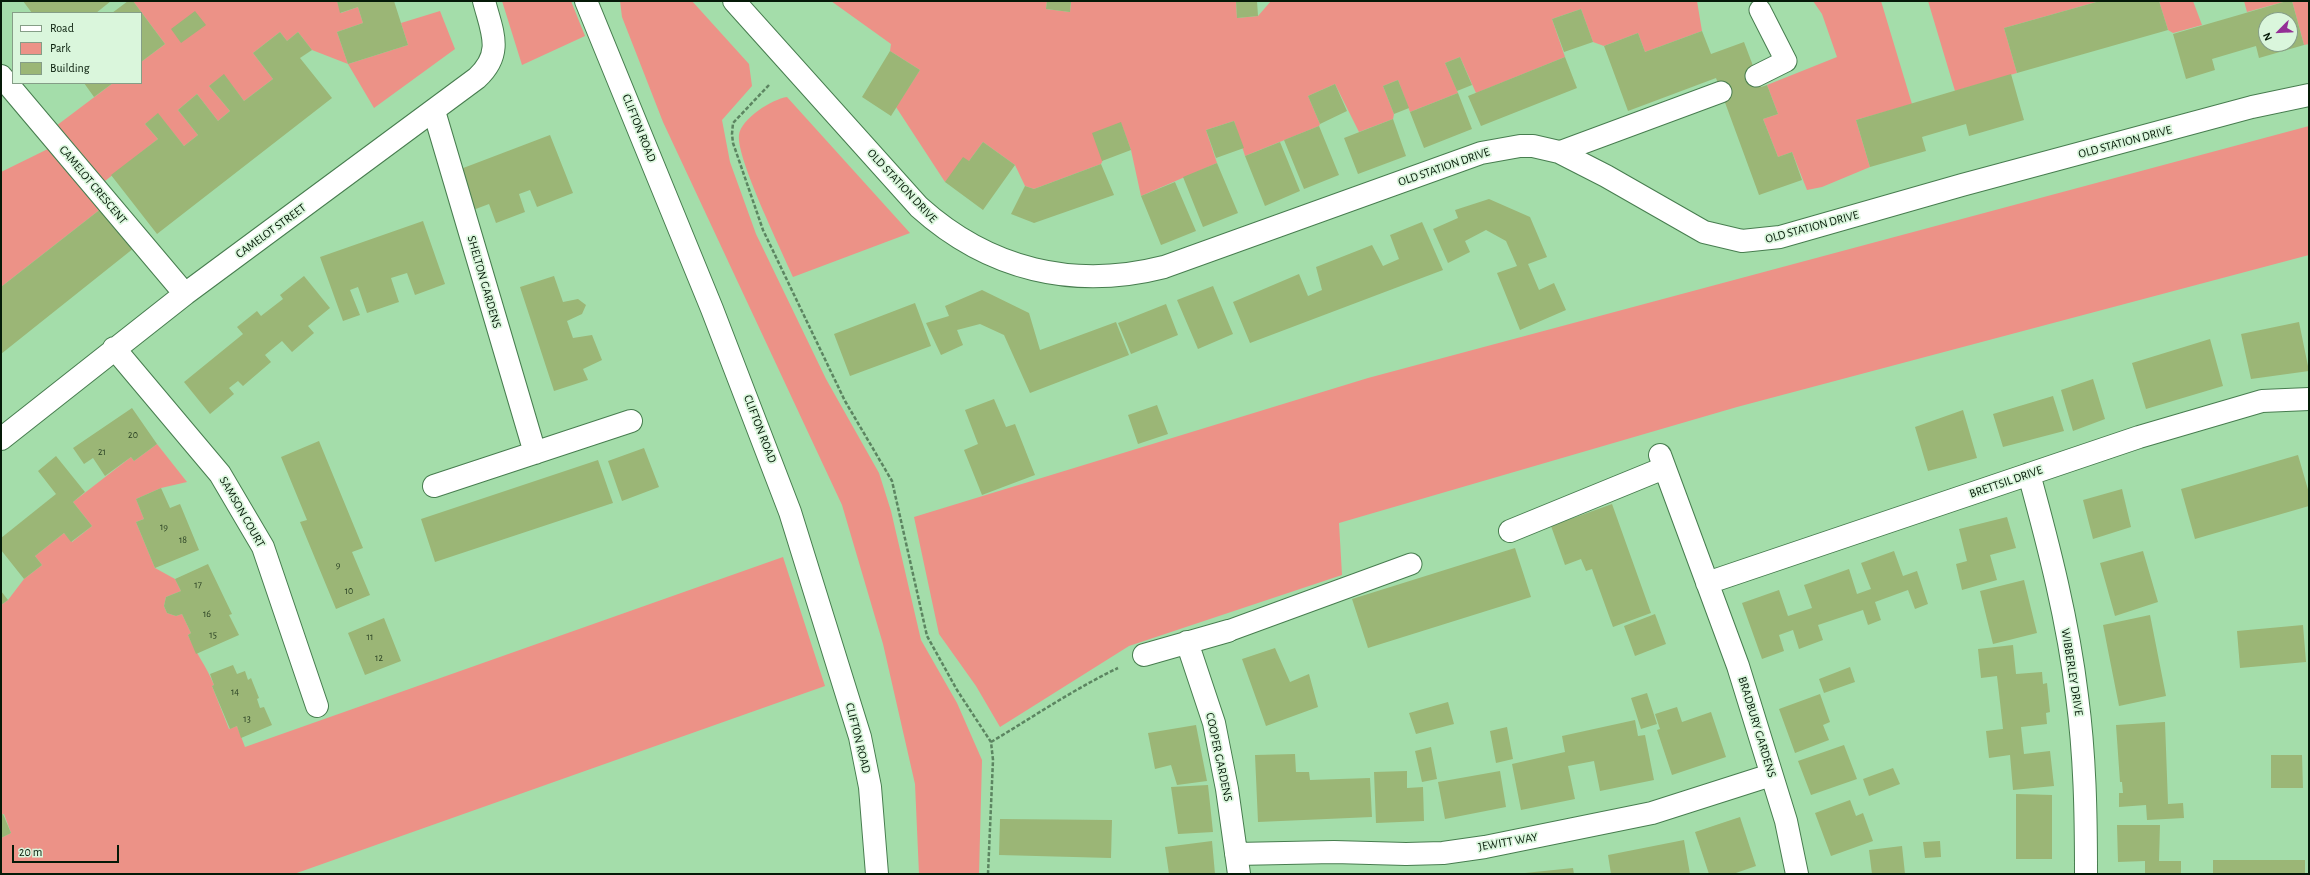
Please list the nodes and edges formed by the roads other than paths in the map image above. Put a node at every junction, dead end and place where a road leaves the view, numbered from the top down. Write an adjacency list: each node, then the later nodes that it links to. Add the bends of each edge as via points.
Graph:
1 (484, 1): 9 (street, CAMELOT STREET, via 494,37 491,62 477,78)
2 (586, 1): 28 (street, CLIFTON ROAD, via 724,337 790,512 860,737 870,786)
3 (734, 1): 10 (street, OLD STATION DRIVE, via 938,225 1009,263 1064,276 1114,277 1164,267 1481,153 1520,146)
4 (1760, 10): 6 (lane, via 1786,61)
5 (1, 76): 11 (street, CAMELOT CRESCENT)
6 (1756, 76)
7 (1721, 92): 10 (lane)
8 (2309, 94): 10 (street, OLD STATION DRIVE, via 1962,185 1780,237 1752,241 1730,239 1704,232 1600,172)
9 (434, 111): 11 (street, CAMELOT STREET); 16 (street, SHELTON GARDENS)
10 (1559, 152)
11 (185, 294): 12 (street, CAMELOT STREET)
12 (114, 348): 15 (street, CAMELOT STREET); 25 (street, SAMSON COURT, via 220,474 262,546)
13 (2309, 399): 17 (street, BRETTSIL DRIVE, via 2262,401 2140,437)
14 (631, 421): 16 (street)
15 (1, 439)
16 (535, 453): 18 (street)
17 (2029, 474): 21 (street, BRETTSIL DRIVE); 30 (street, WIBBERLEY DRIVE, via 2057,584 2077,694 2086,791)
18 (434, 486)
19 (1510, 531): 21 (street, BRADBURY GARDENS, via 1662,461)
20 (1411, 564): 22 (lane)
21 (1707, 583): 26 (street, BRADBURY GARDENS, via 1738,666)
22 (1228, 631): 23 (street)
23 (1187, 642): 24 (street); 27 (street, COOPER GARDENS, via 1214,723)
24 (1144, 655)
25 (317, 706)
26 (1771, 775): 27 (street, JEWITT WAY, via 1652,813 1485,847 1443,853 1334,852); 29 (street, BRADBURY GARDENS, via 1786,821)
27 (1238, 864)
28 (877, 874)
29 (1797, 874)
30 (2086, 874)

